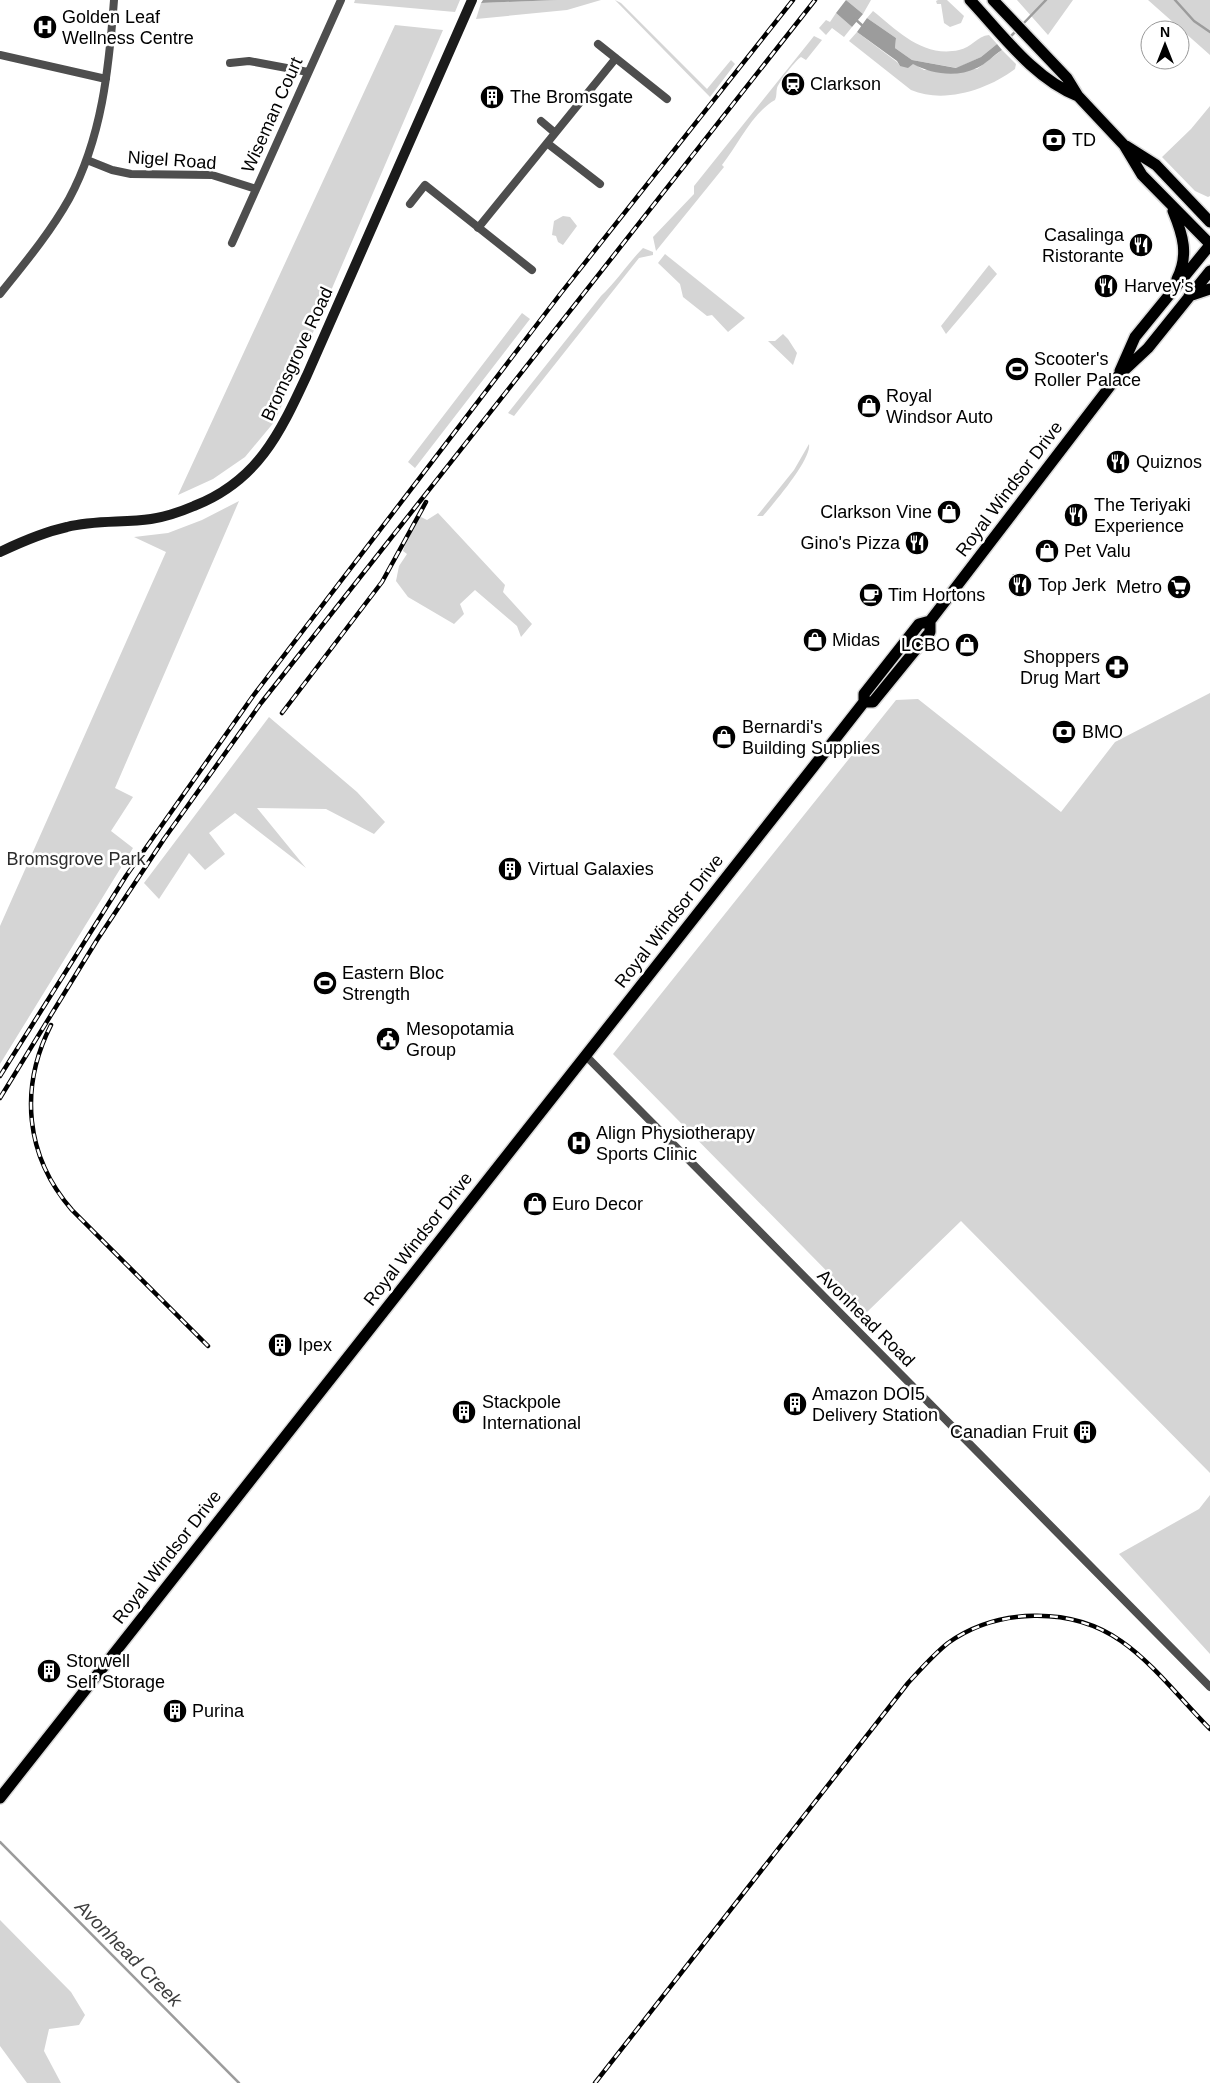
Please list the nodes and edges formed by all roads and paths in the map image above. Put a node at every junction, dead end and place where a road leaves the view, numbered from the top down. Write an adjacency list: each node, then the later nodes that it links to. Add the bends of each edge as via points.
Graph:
1 (114, 0): 12 (street)
2 (341, 0): 11 (street, Wiseman Court)
3 (970, 0): 6 (main road)
4 (995, 2): 6 (street); 13 (main road, via 1067,78)
5 (469, 5): 37 (street, Bromsgrove Road, via 311,367 281,430 259,462 221,493 170,516 68,526)
6 (984, 15): 13 (main road, via 1058,88)
7 (598, 44): 9 (street)
8 (0, 55): 12 (street)
9 (616, 58): 14 (street); 16 (street)
10 (230, 63): 11 (street, via 249,61)
11 (308, 72): 21 (street, Wiseman Court)
12 (106, 79): 19 (street, via 100,117)
13 (1078, 96): 18 (main road)
14 (666, 99)
15 (541, 121): 16 (street)
16 (554, 132): 17 (street)
17 (547, 142): 20 (street); 27 (street)
18 (1124, 145): 22 (main road, via 1156,165); 24 (main road, via 1142,175)
19 (86, 160): 21 (street, Nigel Road, via 130,174 212,174); 34 (street, via 69,199 44,239)
20 (600, 184)
21 (256, 189): 28 (street, Wiseman Court)
22 (1186, 197): 25 (main road); 26 (main road)
23 (410, 204): 27 (street, via 425,185)
24 (1170, 205): 29 (main road); 32 (main road, via 1184,241 1184,260)
25 (1210, 206)
26 (1210, 222)
27 (478, 228): 30 (street)
28 (232, 242)
29 (1210, 244): 32 (main road, Royal Windsor Drive)
30 (532, 270)
31 (1210, 271): 35 (main road, Royal Windsor Drive)
32 (1172, 289): 36 (main road, Royal Windsor Drive, via 1135,337)
33 (1210, 289): 35 (main road)
34 (0, 294)
35 (1189, 296): 36 (main road, Royal Windsor Drive, via 1148,348)
36 (1117, 378): 38 (main road, Royal Windsor Drive, via 930,621 919,624 864,694 864,702)
37 (0, 552)
38 (585, 1055): 39 (street, Avonhead Road); 40 (main road, Royal Windsor Drive)
39 (1210, 1687)
40 (0, 1798)

